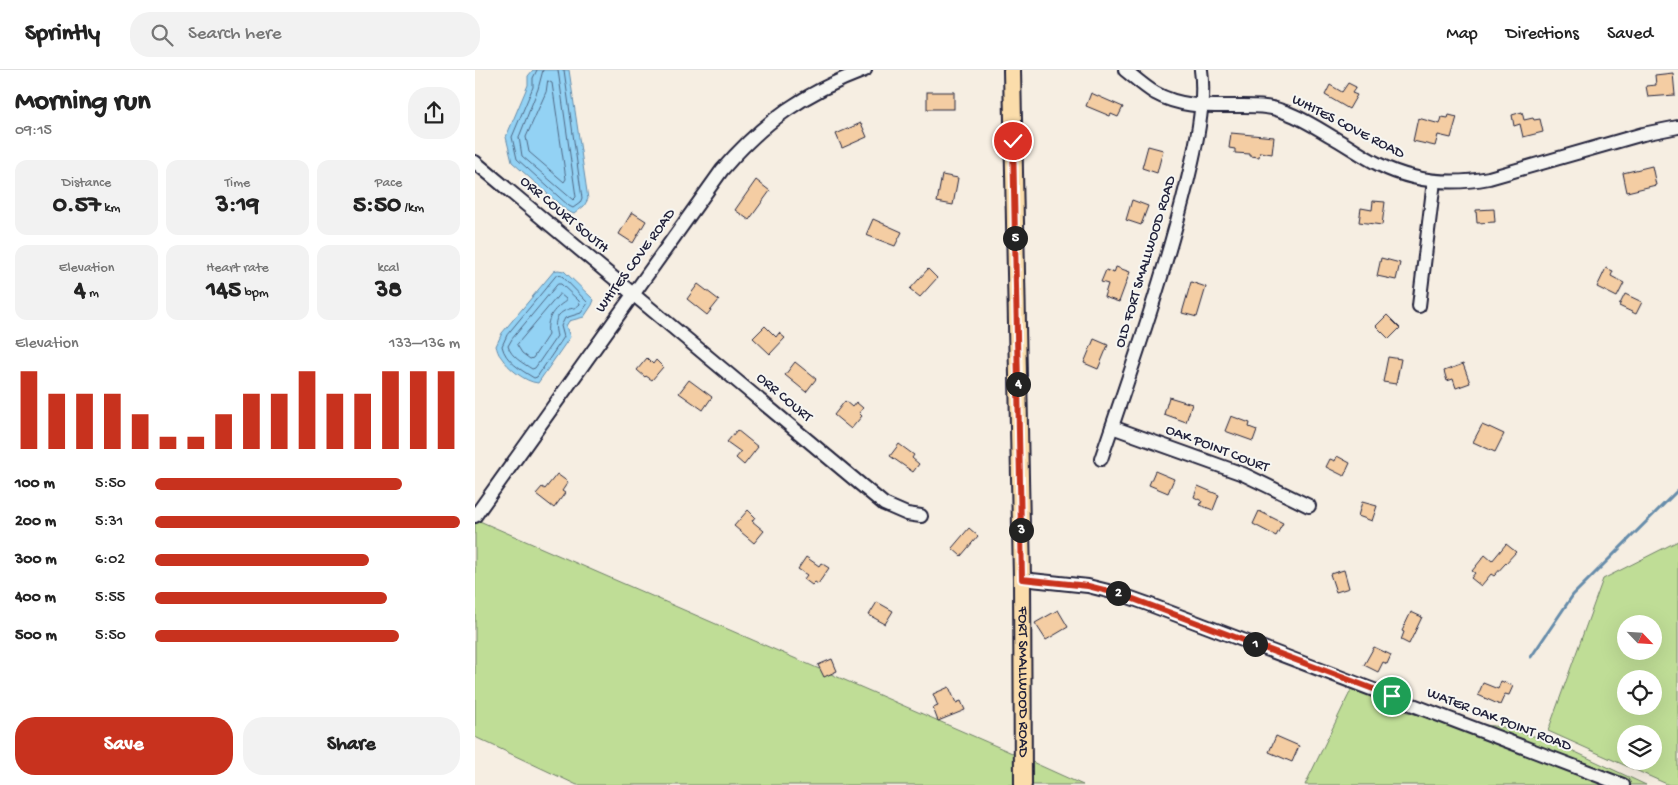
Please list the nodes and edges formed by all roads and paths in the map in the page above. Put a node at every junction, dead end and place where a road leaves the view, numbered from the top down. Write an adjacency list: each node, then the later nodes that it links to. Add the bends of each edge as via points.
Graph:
1 (865, 70): 9 (street, WHITES COVE ROAD, via 798,101 754,135 722,170)
2 (1012, 70): 16 (main road, FORT SMALLWOOD ROAD)
3 (1125, 70): 5 (street, WHITES COVE ROAD, via 1163,97)
4 (1201, 70): 5 (street, OLD FORT SMALLWOOD ROAD)
5 (1201, 106): 8 (street, WHITES COVE ROAD, via 1282,110 1377,164); 11 (street, OLD FORT SMALLWOOD ROAD, via 1195,150 1180,210)
6 (1678, 126): 8 (street, WHITES COVE ROAD, via 1489,178)
7 (475, 162): 9 (street, ORR COURT SOUTH)
8 (1434, 181): 10 (street)
9 (632, 294): 14 (street, WHITES COVE ROAD); 15 (street, ORR COURT, via 884,504 900,512)
10 (1419, 306)
11 (1112, 427): 12 (street, OLD FORT SMALLWOOD ROAD); 13 (street, OAK POINT COURT, via 1243,474)
12 (1101, 459)
13 (1309, 506)
14 (475, 516)
15 (921, 516)
16 (1022, 579): 17 (main road, FORT SMALLWOOD ROAD); 18 (street, WATER OAK POINT ROAD, via 1088,586 1120,594)
17 (1023, 785)
18 (1623, 785)

